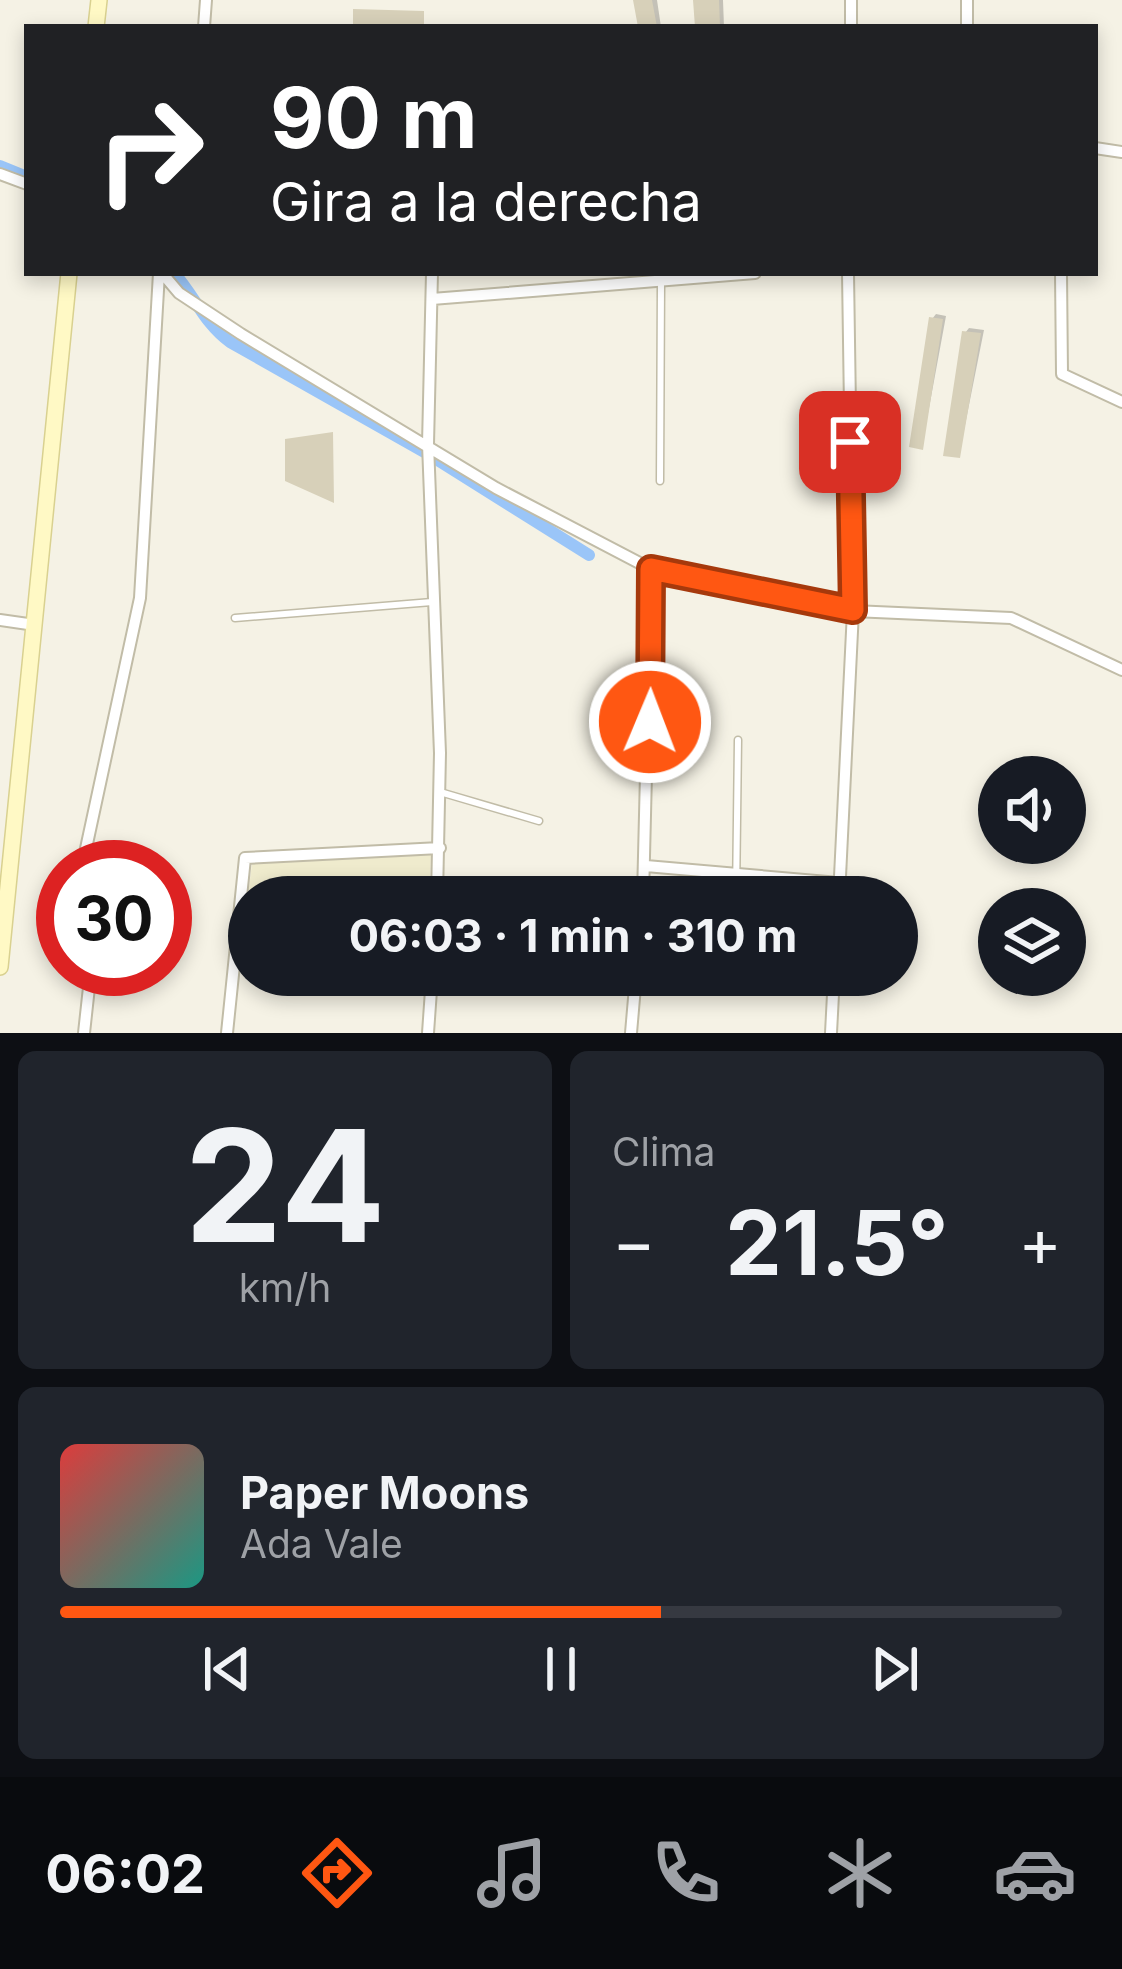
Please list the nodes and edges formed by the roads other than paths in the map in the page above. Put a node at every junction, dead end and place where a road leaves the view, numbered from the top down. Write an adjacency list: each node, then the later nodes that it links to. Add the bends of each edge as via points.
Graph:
1 (69, 276): 18 (street)
2 (160, 276): 24 (street, via 140,598)
3 (163, 276): 11 (street, via 241,334)
4 (432, 276): 9 (street)
5 (848, 276): 15 (street)
6 (1061, 276): 10 (street, via 1062,374)
7 (680, 277): 8 (street)
8 (661, 282): 9 (street); 12 (lane)
9 (432, 299): 11 (street)
10 (1122, 402)
11 (428, 444): 13 (street); 14 (street)
12 (661, 481)
13 (651, 569): 15 (street); 26 (street)
14 (433, 602): 16 (lane); 21 (street)
15 (853, 610): 19 (street, via 1011,618); 32 (street)
16 (235, 618)
17 (0, 620): 18 (street)
18 (35, 625): 23 (street)
19 (1122, 670)
20 (738, 740): 27 (lane)
21 (440, 792): 22 (lane); 25 (street)
22 (539, 821)
23 (8, 823): 33 (street)
24 (88, 840)
25 (440, 848): 28 (street, via 245,858); 29 (street)
26 (646, 866): 27 (street); 30 (street)
27 (736, 873): 31 (street)
28 (243, 876)
29 (438, 876)
30 (645, 876)
31 (767, 876)
32 (839, 876)
33 (0, 967)
34 (89, 996): 39 (street)
35 (230, 996): 40 (street)
36 (431, 996): 41 (street)
37 (634, 996): 42 (street)
38 (834, 996): 43 (street)
39 (84, 1033)
40 (226, 1033)
41 (428, 1033)
42 (631, 1033)
43 (831, 1033)

